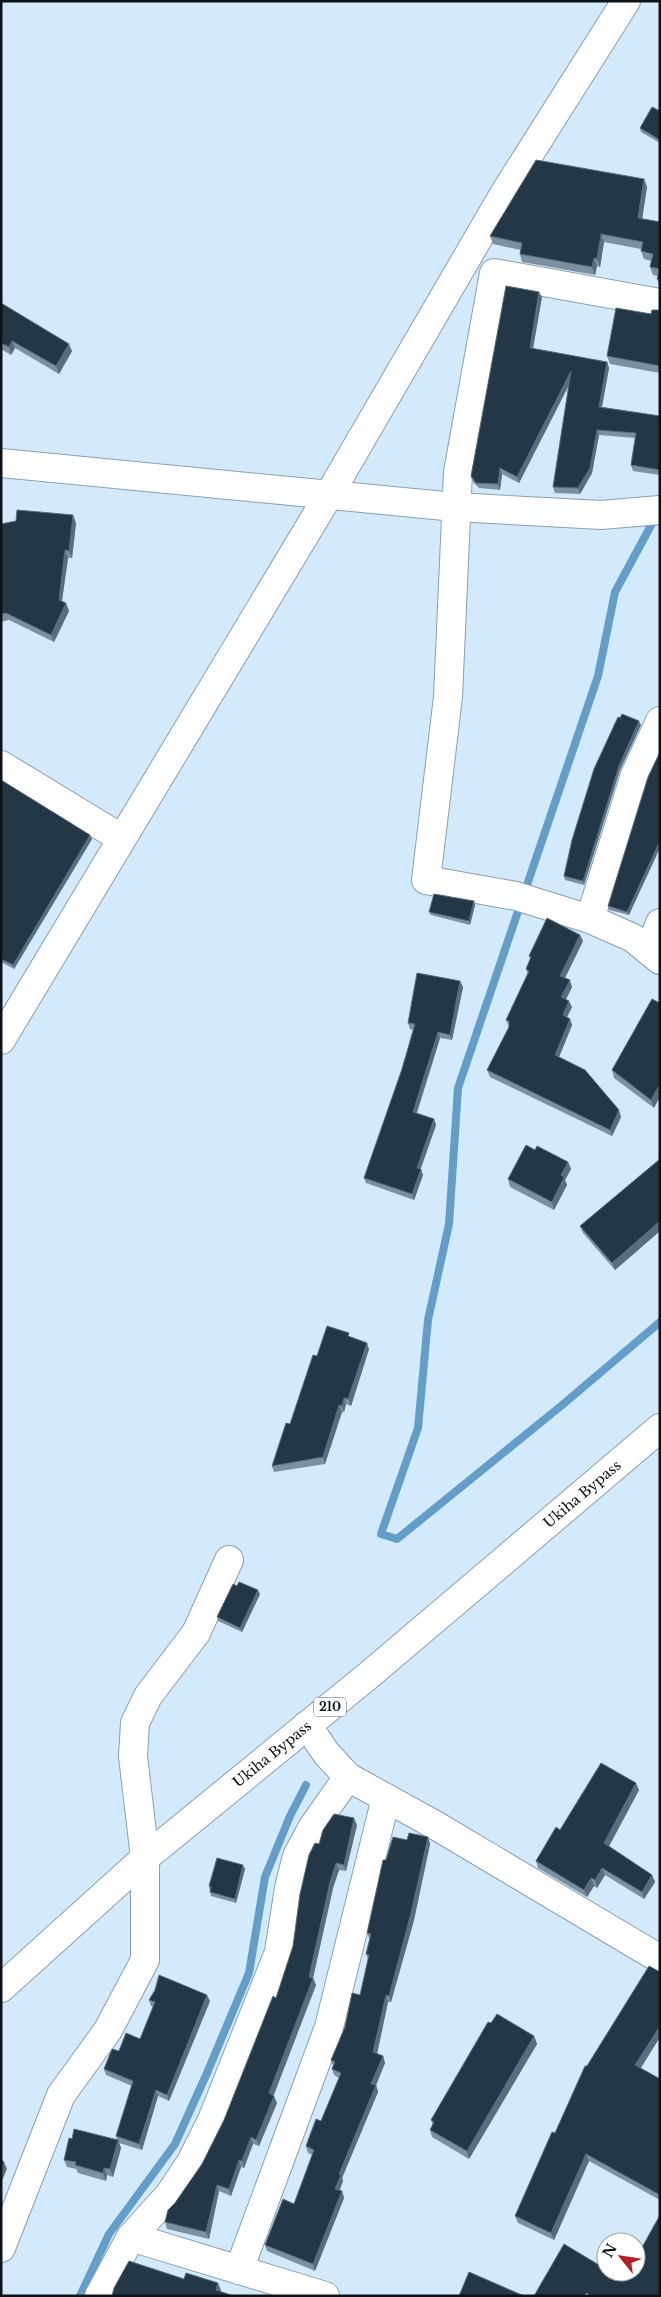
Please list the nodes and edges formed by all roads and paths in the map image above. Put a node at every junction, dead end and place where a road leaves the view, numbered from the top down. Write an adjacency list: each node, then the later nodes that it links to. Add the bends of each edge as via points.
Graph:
1 (626, 1): 4 (main road, via 504,194)
2 (660, 303): 5 (main road, via 494,273 458,472)
3 (1, 463): 4 (main road)
4 (330, 493): 5 (main road); 9 (main road)
5 (455, 507): 6 (main road, via 600,515); 10 (main road, via 448,697 426,880 524,899)
6 (653, 511)
7 (660, 721): 10 (main road, via 634,775)
8 (1, 765): 9 (main road)
9 (121, 838): 13 (main road)
10 (590, 919): 12 (main road, via 633,938)
11 (660, 923): 12 (main road)
12 (654, 956)
13 (1, 1040)
14 (660, 1428): 16 (main road, Ukiha Bypass / 210)
15 (229, 1560): 19 (main road, via 196,1633 148,1696 135,1723 133,1756)
16 (307, 1725): 17 (main road); 19 (main road, Ukiha Bypass / 210)
17 (348, 1778): 18 (main road); 22 (main road, via 312,1828 297,1856 279,1952 212,2120 191,2162 169,2195)
18 (386, 1798): 20 (main road); 24 (main road, via 329,2027)
19 (145, 1858): 21 (main road, Ukiha Bypass / 210); 23 (main road, via 145,1960 108,2030 60,2095)
20 (660, 1959)
21 (1, 1988)
22 (131, 2236): 24 (main road); 25 (main road)
23 (1, 2248)
24 (239, 2270): 26 (main road)
25 (99, 2296)
26 (325, 2296)

